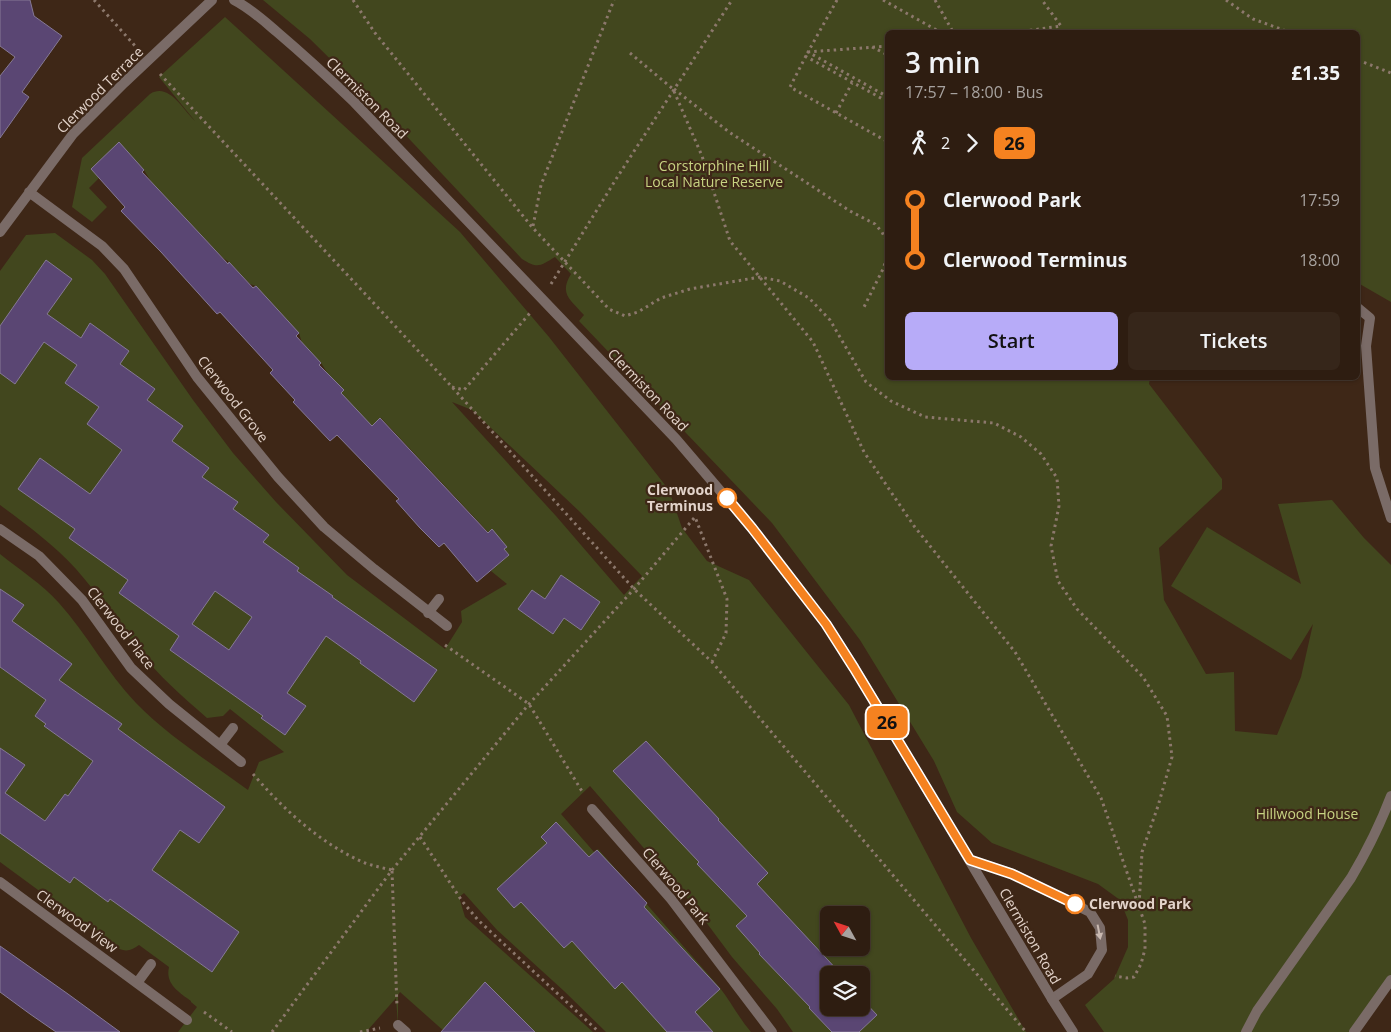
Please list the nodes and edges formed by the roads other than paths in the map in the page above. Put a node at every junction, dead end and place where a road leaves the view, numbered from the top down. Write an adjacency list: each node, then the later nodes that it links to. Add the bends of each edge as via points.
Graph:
1 (212, 0): 3 (street, Clerwood Terrace, via 73,134)
2 (234, 0): 16 (street, Clermiston Road, via 308,59 354,102 676,439 752,528 826,624)
3 (29, 192): 4 (street, Clerwood Terrace); 9 (street, Clerwood Grove, via 102,246 124,270 197,377 278,477 324,527)
4 (0, 232)
5 (1360, 310): 6 (street, via 1370,318 1366,346 1376,468)
6 (1391, 518)
7 (0, 528): 12 (street, Clerwood Place, via 39,556 82,600 131,668)
8 (439, 599): 9 (street)
9 (428, 613): 10 (street, Clerwood Grove)
10 (447, 626)
11 (233, 728): 12 (street)
12 (220, 745): 13 (street, Clerwood Place)
13 (241, 762)
14 (1391, 796): 25 (street, via 1356,871 1257,1011)
15 (592, 809): 23 (street, Clerwood Park, via 671,899)
16 (970, 860): 21 (street, Clermiston Road); 21 (street, Clermiston Road, one-way to 21, via 1012,874 1090,912 1100,928 1102,950 1088,974)
17 (0, 882): 20 (street, Clerwood View)
18 (151, 964): 20 (street)
19 (1391, 980): 26 (street)
20 (137, 983): 22 (street, Clerwood View)
21 (1052, 999): 24 (street, Clermiston Road)
22 (187, 1020)
23 (772, 1032)
24 (1073, 1032)
25 (1246, 1032)
26 (1354, 1032)

